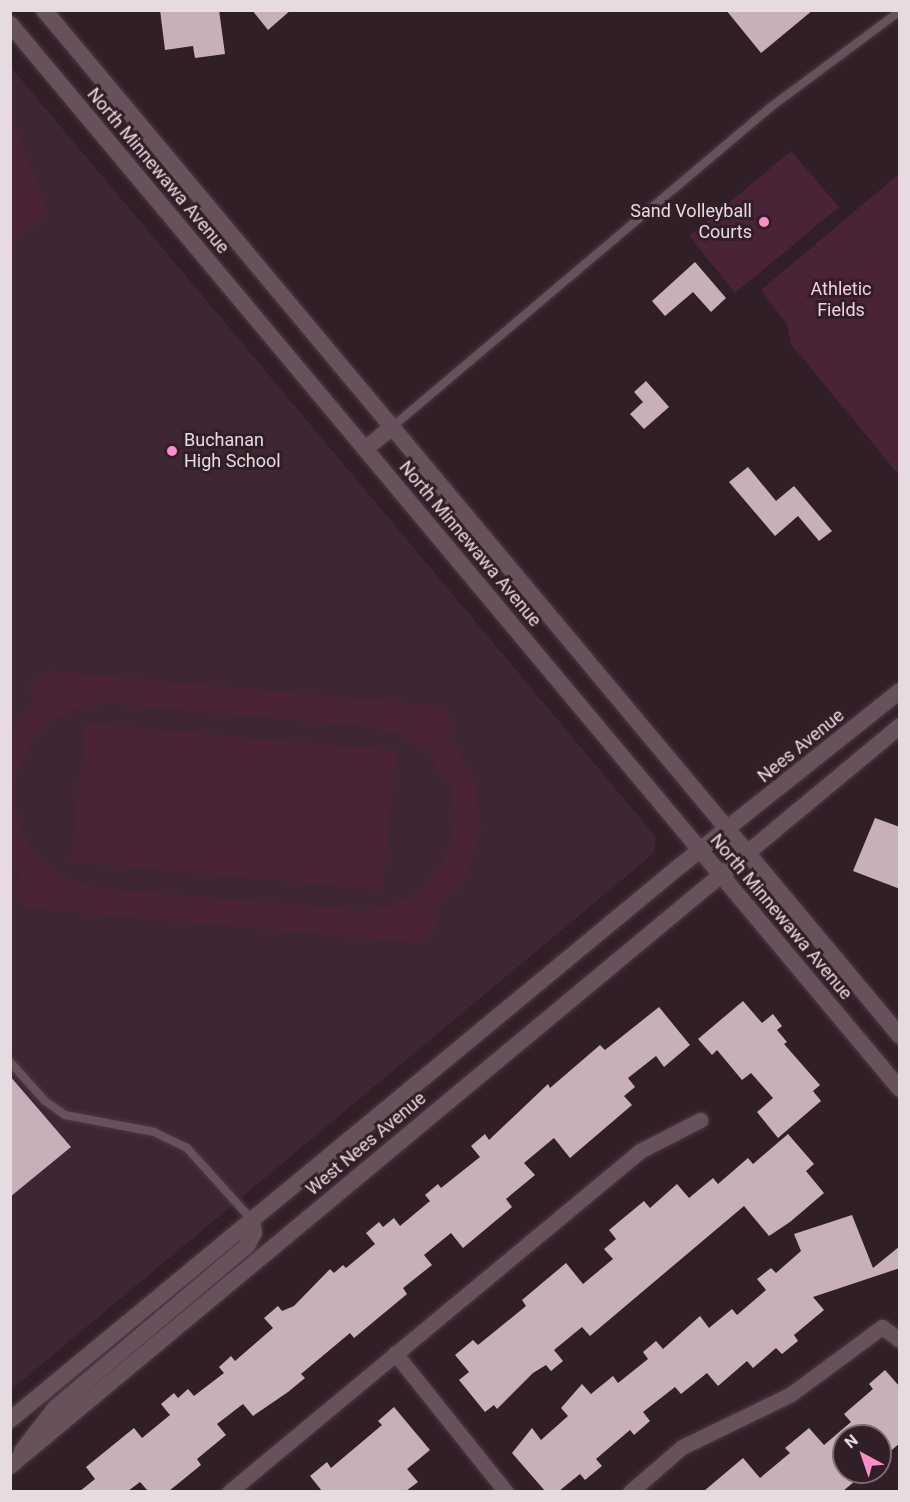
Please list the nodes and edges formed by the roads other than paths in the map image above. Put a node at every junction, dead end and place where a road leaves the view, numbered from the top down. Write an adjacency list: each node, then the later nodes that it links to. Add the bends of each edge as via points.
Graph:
1 (44, 10): 4 (main road, North Minnewawa Avenue)
2 (900, 11): 4 (lane, via 768,109)
3 (10, 24): 5 (main road, North Minnewawa Avenue)
4 (391, 428): 5 (main road); 8 (main road, North Minnewawa Avenue)
5 (365, 449): 9 (main road, North Minnewawa Avenue)
6 (900, 691): 8 (main road, Nees Avenue)
7 (900, 726): 10 (main road)
8 (728, 830): 9 (main road, West Nees Avenue); 10 (main road, North Minnewawa Avenue)
9 (700, 850): 11 (main road, North Minnewawa Avenue); 16 (main road, West Nees Avenue)
10 (747, 854): 11 (main road, West Nees Avenue); 12 (main road, North Minnewawa Avenue)
11 (720, 876): 14 (main road, North Minnewawa Avenue); 20 (main road, West Nees Avenue)
12 (900, 1036)
13 (10, 1062): 16 (lane, via 45,1101 65,1115 154,1132 187,1148 204,1162)
14 (900, 1089)
15 (700, 1120): 18 (street, via 640,1151)
16 (252, 1220): 19 (main road, West Nees Avenue); 20 (main road, via 254,1233 247,1246 55,1408)
17 (900, 1340): 23 (street, via 882,1327 791,1394 682,1447)
18 (395, 1353): 21 (street); 22 (street)
19 (10, 1420)
20 (12, 1465)
21 (229, 1491)
22 (506, 1491)
23 (630, 1491)

